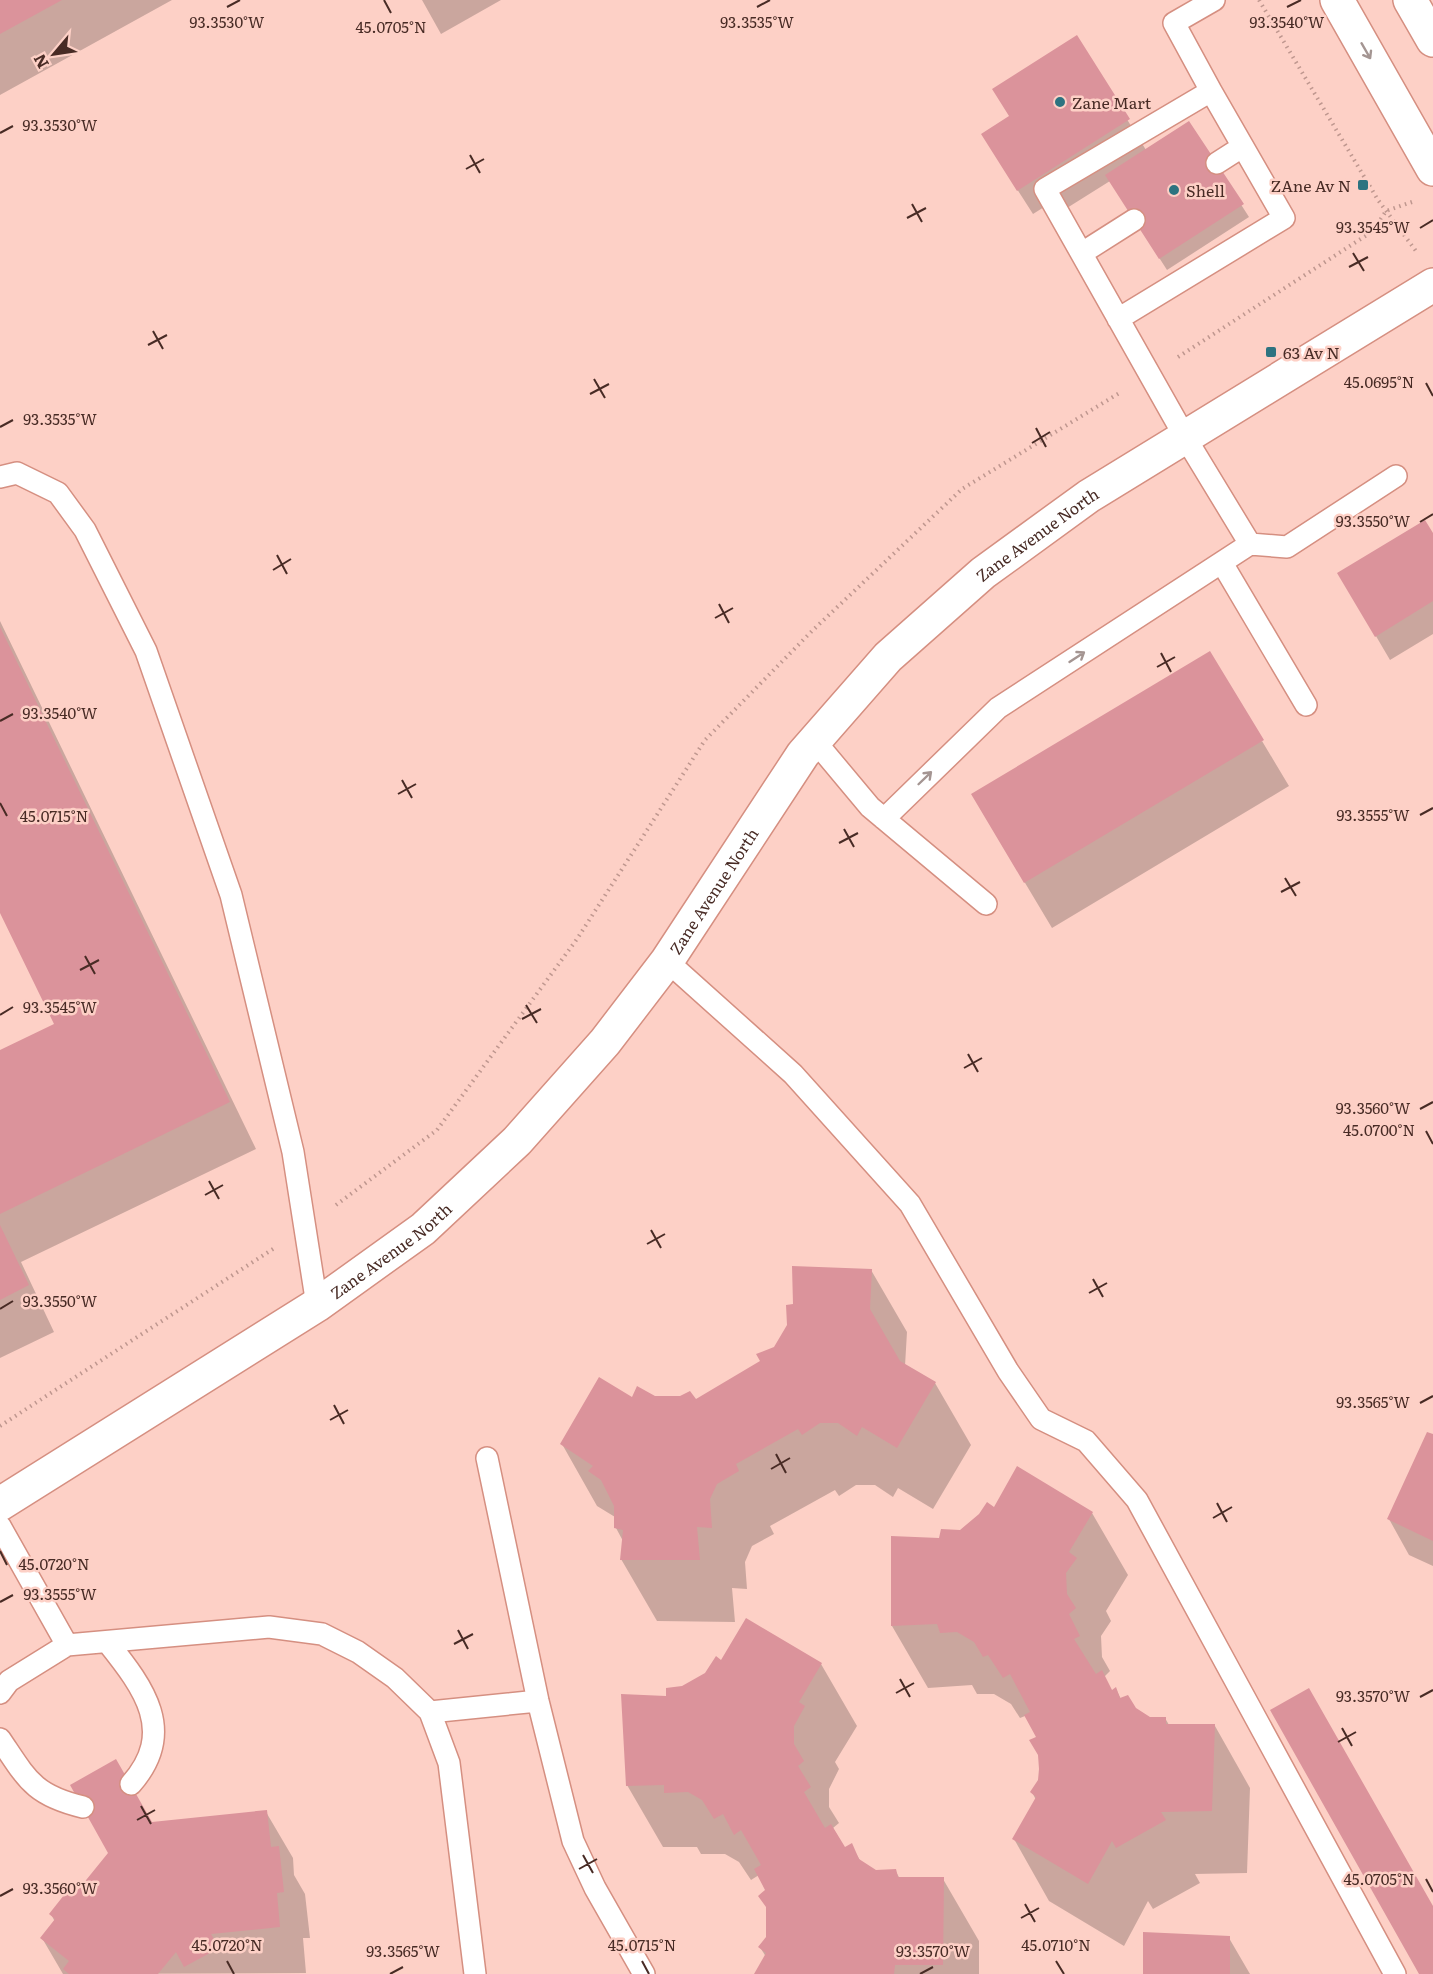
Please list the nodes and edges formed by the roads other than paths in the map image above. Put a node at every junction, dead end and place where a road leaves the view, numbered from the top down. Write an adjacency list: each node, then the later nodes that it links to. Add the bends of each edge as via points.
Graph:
1 (1214, 0): 5 (lane, via 1174,23)
2 (1337, 0): 8 (street, one-way to 8)
3 (1410, 0): 4 (street)
4 (1433, 40)
5 (1211, 91): 6 (lane); 10 (lane, via 1045,189)
6 (1242, 147): 7 (lane); 12 (lane, via 1284,218)
7 (1217, 163)
8 (1433, 169)
9 (1134, 220): 10 (lane)
10 (1082, 254): 12 (lane)
11 (1433, 285): 13 (street, Zane Avenue North)
12 (1118, 319): 13 (lane)
13 (1185, 437): 16 (lane); 19 (street, Zane Avenue North, via 1089,496 983,573 888,657)
14 (1396, 476): 16 (lane, via 1287,547)
15 (0, 477): 23 (lane, via 17,473 58,493 85,530 146,651 231,895 293,1152)
16 (1250, 544): 17 (lane)
17 (1222, 563): 18 (lane); 20 (lane, one-way to 17, via 998,708)
18 (1306, 705)
19 (814, 740): 20 (lane); 22 (street, Zane Avenue North)
20 (884, 819): 21 (lane)
21 (986, 904)
22 (666, 962): 23 (street, Zane Avenue North, via 605,1042 517,1141 423,1229); 37 (lane, via 793,1074 910,1204 1008,1371 1041,1419 1086,1441 1137,1500)
23 (317, 1305): 25 (street, Zane Avenue North)
24 (487, 1458): 30 (lane)
25 (0, 1504)
26 (0, 1526): 28 (lane)
27 (108, 1644): 28 (lane); 31 (lane, via 269,1627 322,1634 358,1652 395,1678); 33 (lane, via 138,1680 151,1709 154,1741 143,1770)
28 (67, 1645): 29 (lane)
29 (3, 1680)
30 (538, 1701): 31 (lane); 36 (lane, via 573,1840 595,1888)
31 (430, 1712): 35 (lane, via 449,1763)
32 (0, 1739): 34 (lane, via 27,1780 49,1798)
33 (130, 1784)
34 (83, 1807)
35 (475, 1974)
36 (644, 1974)
37 (1395, 1974)

